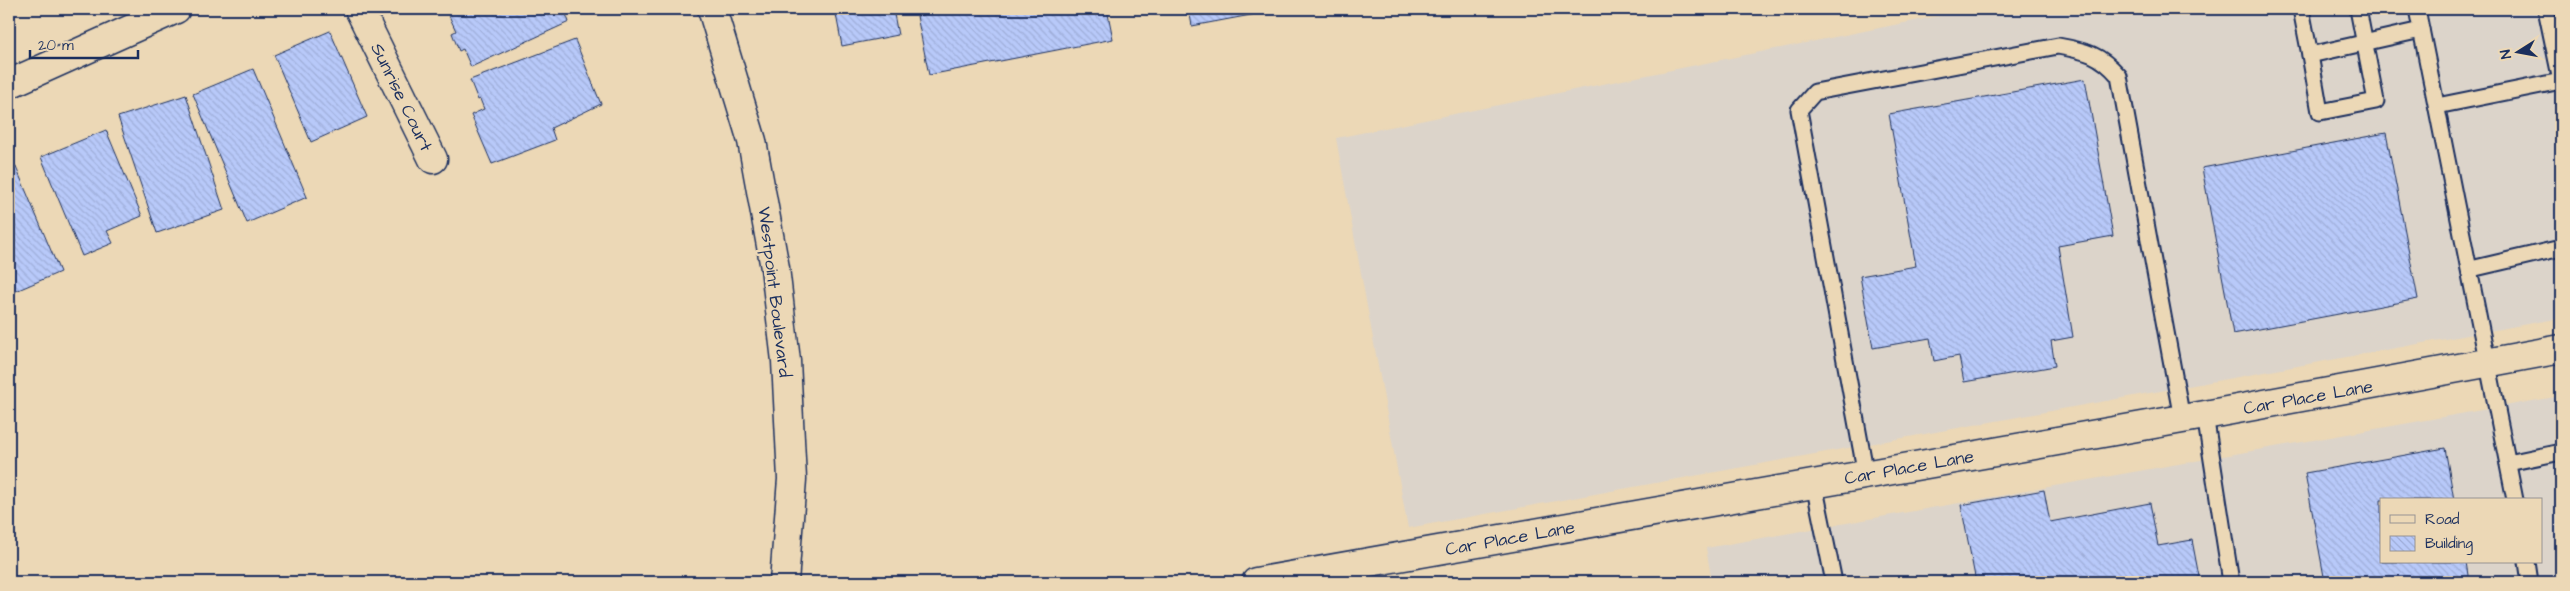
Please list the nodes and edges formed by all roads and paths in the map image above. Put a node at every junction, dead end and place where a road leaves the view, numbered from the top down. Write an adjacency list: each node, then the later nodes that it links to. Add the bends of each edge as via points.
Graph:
1 (176, 9): 12 (street)
2 (359, 9): 14 (street, Sunrise Court)
3 (712, 9): 26 (street, Westpoint Boulevard, via 752,141 775,268 786,361 792,479)
4 (2301, 9): 10 (lane)
5 (2358, 9): 9 (lane)
6 (2417, 9): 8 (lane)
7 (2546, 9): 11 (lane)
8 (2421, 30): 9 (lane); 13 (lane)
9 (2365, 43): 10 (lane); 10 (lane, via 2376,101 2320,112)
10 (2310, 55)
11 (2561, 81): 13 (lane)
12 (9, 84)
13 (2437, 106): 16 (lane)
14 (433, 158)
15 (2561, 248): 16 (lane)
16 (2471, 269): 18 (lane)
17 (2561, 349): 18 (street, Car Place Lane)
18 (2488, 364): 19 (street, Car Place Lane); 21 (lane)
19 (2194, 417): 22 (street, Car Place Lane); 22 (lane, via 2120,76 2106,61 2058,46 1815,92 1799,110); 29 (lane)
20 (2561, 452): 21 (lane)
21 (2508, 463): 24 (lane)
22 (1866, 475): 23 (street, Car Place Lane)
23 (1814, 484): 27 (street, Car Place Lane); 28 (lane)
24 (2515, 498)
25 (2527, 564): 30 (lane)
26 (784, 582)
27 (1256, 582)
28 (1834, 582)
29 (2231, 582)
30 (2530, 582)

